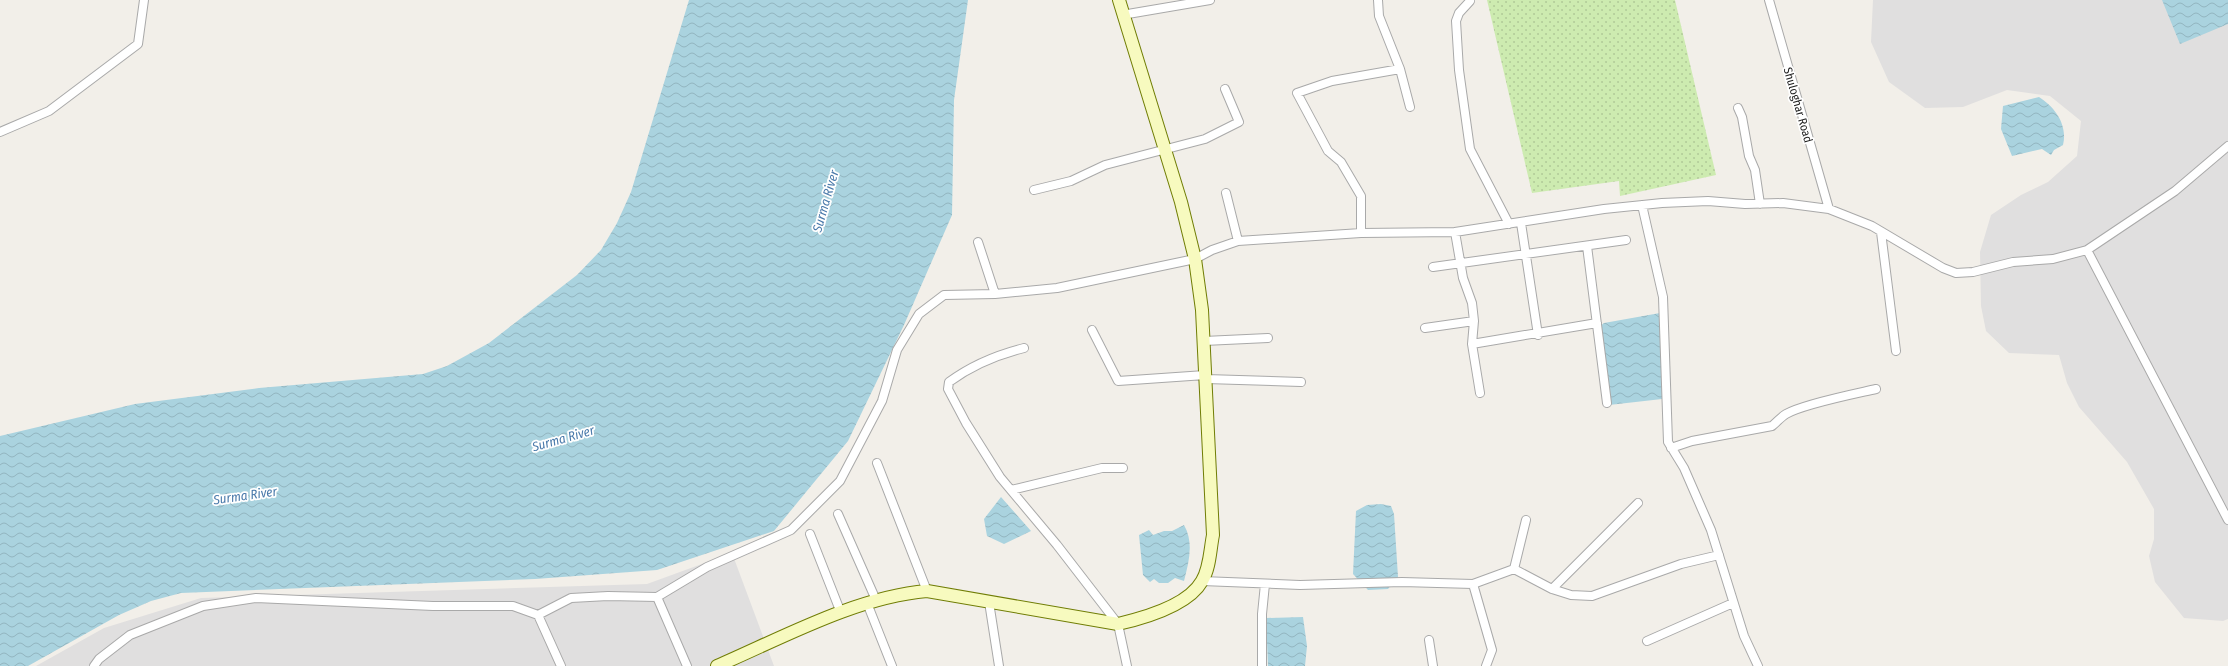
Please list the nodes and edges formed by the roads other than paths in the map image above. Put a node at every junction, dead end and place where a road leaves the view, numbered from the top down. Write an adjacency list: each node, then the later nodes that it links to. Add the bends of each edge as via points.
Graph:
1 (144, 0): 12 (street, via 138,44 50,111)
2 (1119, 0): 7 (main road)
3 (1210, 0): 7 (street)
4 (1378, 0): 8 (street, via 1379,16)
5 (1769, 0): 19 (street, Shuloghar Road)
6 (1470, 1): 21 (street, via 1458,13 1456,21 1459,70 1470,149)
7 (1122, 15): 14 (main road)
8 (1400, 70): 10 (street); 24 (street, via 1332,81 1297,93 1328,151 1341,162 1361,196)
9 (1225, 89): 14 (street, via 1239,122 1205,138)
10 (1410, 107)
11 (1738, 108): 17 (street, via 1749,156 1755,170)
12 (0, 132)
13 (2228, 146): 29 (street, via 2175,191)
14 (1165, 150): 15 (street, via 1105,165 1071,181); 31 (main road)
15 (1034, 190)
16 (1226, 193): 26 (street)
17 (1760, 204): 18 (street, via 1708,201); 19 (street, via 1783,203)
18 (1642, 205): 20 (street); 50 (street, via 1663,297 1668,442)
19 (1829, 209): 23 (street)
20 (1520, 223): 21 (street); 30 (street)
21 (1509, 224): 22 (street)
22 (1455, 232): 24 (street); 32 (street)
23 (1881, 232): 29 (street, via 1956,273); 44 (street)
24 (1361, 233): 26 (street)
25 (1626, 240): 28 (street)
26 (1238, 241): 31 (street)
27 (978, 242): 34 (street)
28 (1587, 246): 30 (street); 36 (street)
29 (2087, 250): 57 (street)
30 (1526, 254): 32 (street); 39 (street)
31 (1195, 259): 34 (street, via 1057,288); 41 (main road)
32 (1460, 263): 33 (street); 35 (street, via 1472,303)
33 (1434, 267)
34 (995, 294): 66 (street, via 944,295 919,314 897,350 882,401 840,481 791,530 707,567)
35 (1474, 321): 37 (street); 42 (street)
36 (1597, 323): 39 (street); 49 (street)
37 (1425, 328)
38 (1092, 330): 45 (street, via 1118,382)
39 (1538, 335): 42 (street)
40 (1268, 338): 41 (street)
41 (1204, 341): 45 (main road)
42 (1472, 344): 48 (street)
43 (1024, 348): 53 (street, via 1000,354 948,382 948,389 966,423)
44 (1896, 351)
45 (1205, 377): 46 (street); 61 (main road, via 1213,535)
46 (1301, 382)
47 (1876, 389): 50 (street, via 1800,409 1785,415 1772,426 1692,441)
48 (1480, 393)
49 (1606, 403)
50 (1671, 448): 59 (street, via 1684,468)
51 (877, 463): 65 (street)
52 (1123, 468): 53 (street, via 1102,468)
53 (1011, 490): 72 (street)
54 (1638, 503): 64 (street)
55 (838, 514): 67 (street)
56 (1526, 520): 60 (street)
57 (2228, 520)
58 (810, 534): 70 (street)
59 (1719, 555): 64 (street, via 1681,564 1592,596 1571,595); 69 (street)
60 (1514, 569): 63 (street); 64 (street)
61 (1202, 581): 62 (street); 72 (main road, via 1182,601 1147,617)
62 (1265, 584): 63 (street); 82 (street)
63 (1473, 584): 84 (street, via 1492,650)
64 (1552, 589)
65 (927, 591): 67 (main road); 68 (main road)
66 (657, 597): 71 (street, via 571,598); 77 (street)
67 (872, 601): 70 (main road); 79 (street)
68 (989, 602): 72 (main road); 80 (street)
69 (1733, 603): 74 (street); 85 (street)
70 (841, 613): 78 (main road)
71 (538, 614): 75 (street, via 513,606 433,606 256,598 203,606 130,635 99,659); 76 (street)
72 (1118, 624): 81 (street)
73 (1429, 640): 83 (street)
74 (1647, 641)
75 (94, 666)
76 (561, 666)
77 (687, 666)
78 (717, 666)
79 (892, 666)
80 (999, 666)
81 (1127, 666)
82 (1262, 666)
83 (1433, 666)
84 (1486, 666)
85 (1758, 666)

